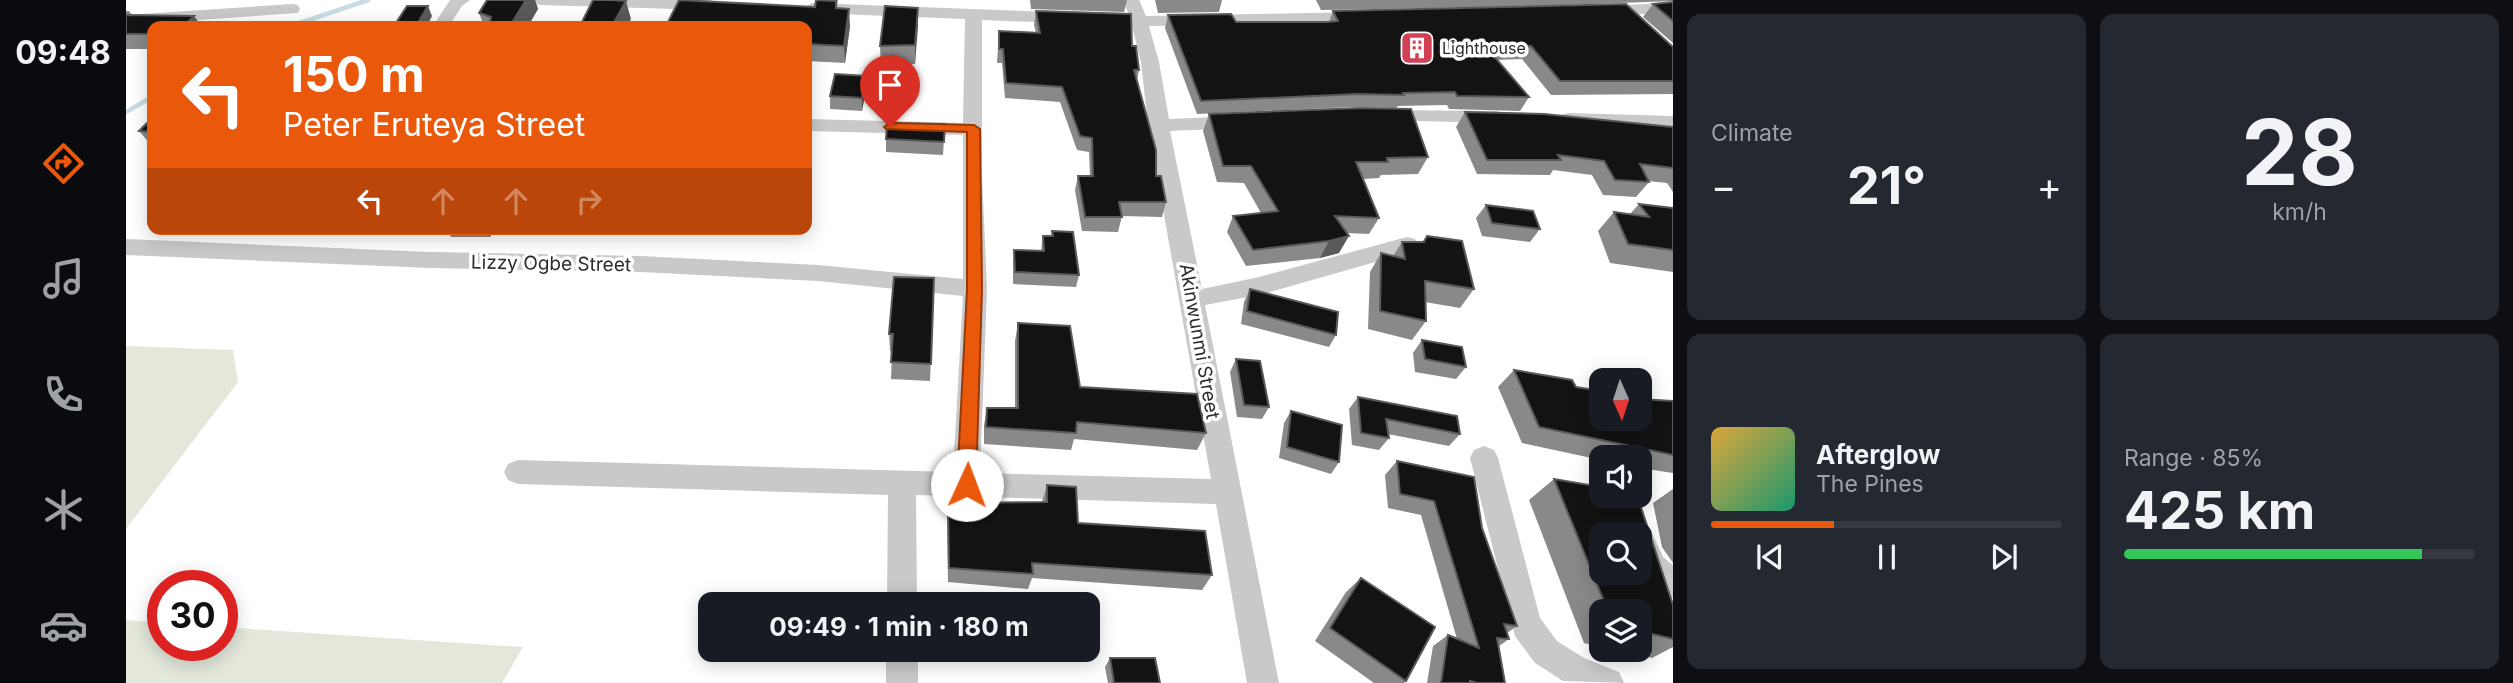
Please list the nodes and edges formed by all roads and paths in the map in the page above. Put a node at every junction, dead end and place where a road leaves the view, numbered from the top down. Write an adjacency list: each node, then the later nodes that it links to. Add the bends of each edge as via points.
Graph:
1 (462, 0): 15 (street)
2 (539, 0): 5 (street)
3 (1285, 0): 13 (street)
4 (802, 4): 11 (street)
5 (732, 5)
6 (1673, 8): 9 (street)
7 (292, 9): 14 (street)
8 (1136, 10): 11 (street); 13 (street); 23 (street, Akinwunmi Street)
9 (1622, 10): 10 (street); 16 (street)
10 (1586, 12)
11 (974, 14): 24 (street)
12 (1377, 16): 13 (street)
13 (1297, 18)
14 (126, 20)
15 (444, 21)
16 (1643, 29)
17 (1365, 116): 18 (street)
18 (1522, 118)
19 (1547, 118): 21 (street)
20 (1255, 121): 23 (street)
21 (1673, 122)
22 (812, 125): 24 (street)
23 (1158, 125): 28 (street, Akinwunmi Street)
24 (974, 129): 27 (street)
25 (1407, 245): 28 (street)
26 (126, 247): 27 (street, Lizzy Ogbe Street, via 641,264 818,273)
27 (975, 289): 32 (street)
28 (1194, 299): 33 (street, Akinwunmi Street)
29 (1485, 458): 40 (street, via 1526,625 1546,652 1574,670)
30 (518, 472): 31 (street)
31 (902, 483): 32 (street); 36 (street)
32 (967, 485): 33 (street)
33 (1226, 492): 39 (street, Akinwunmi Street)
34 (1652, 565): 35 (street)
35 (1673, 584)
36 (902, 592)
37 (902, 662): 38 (street)
38 (902, 683)
39 (1263, 683)
40 (1608, 683)

